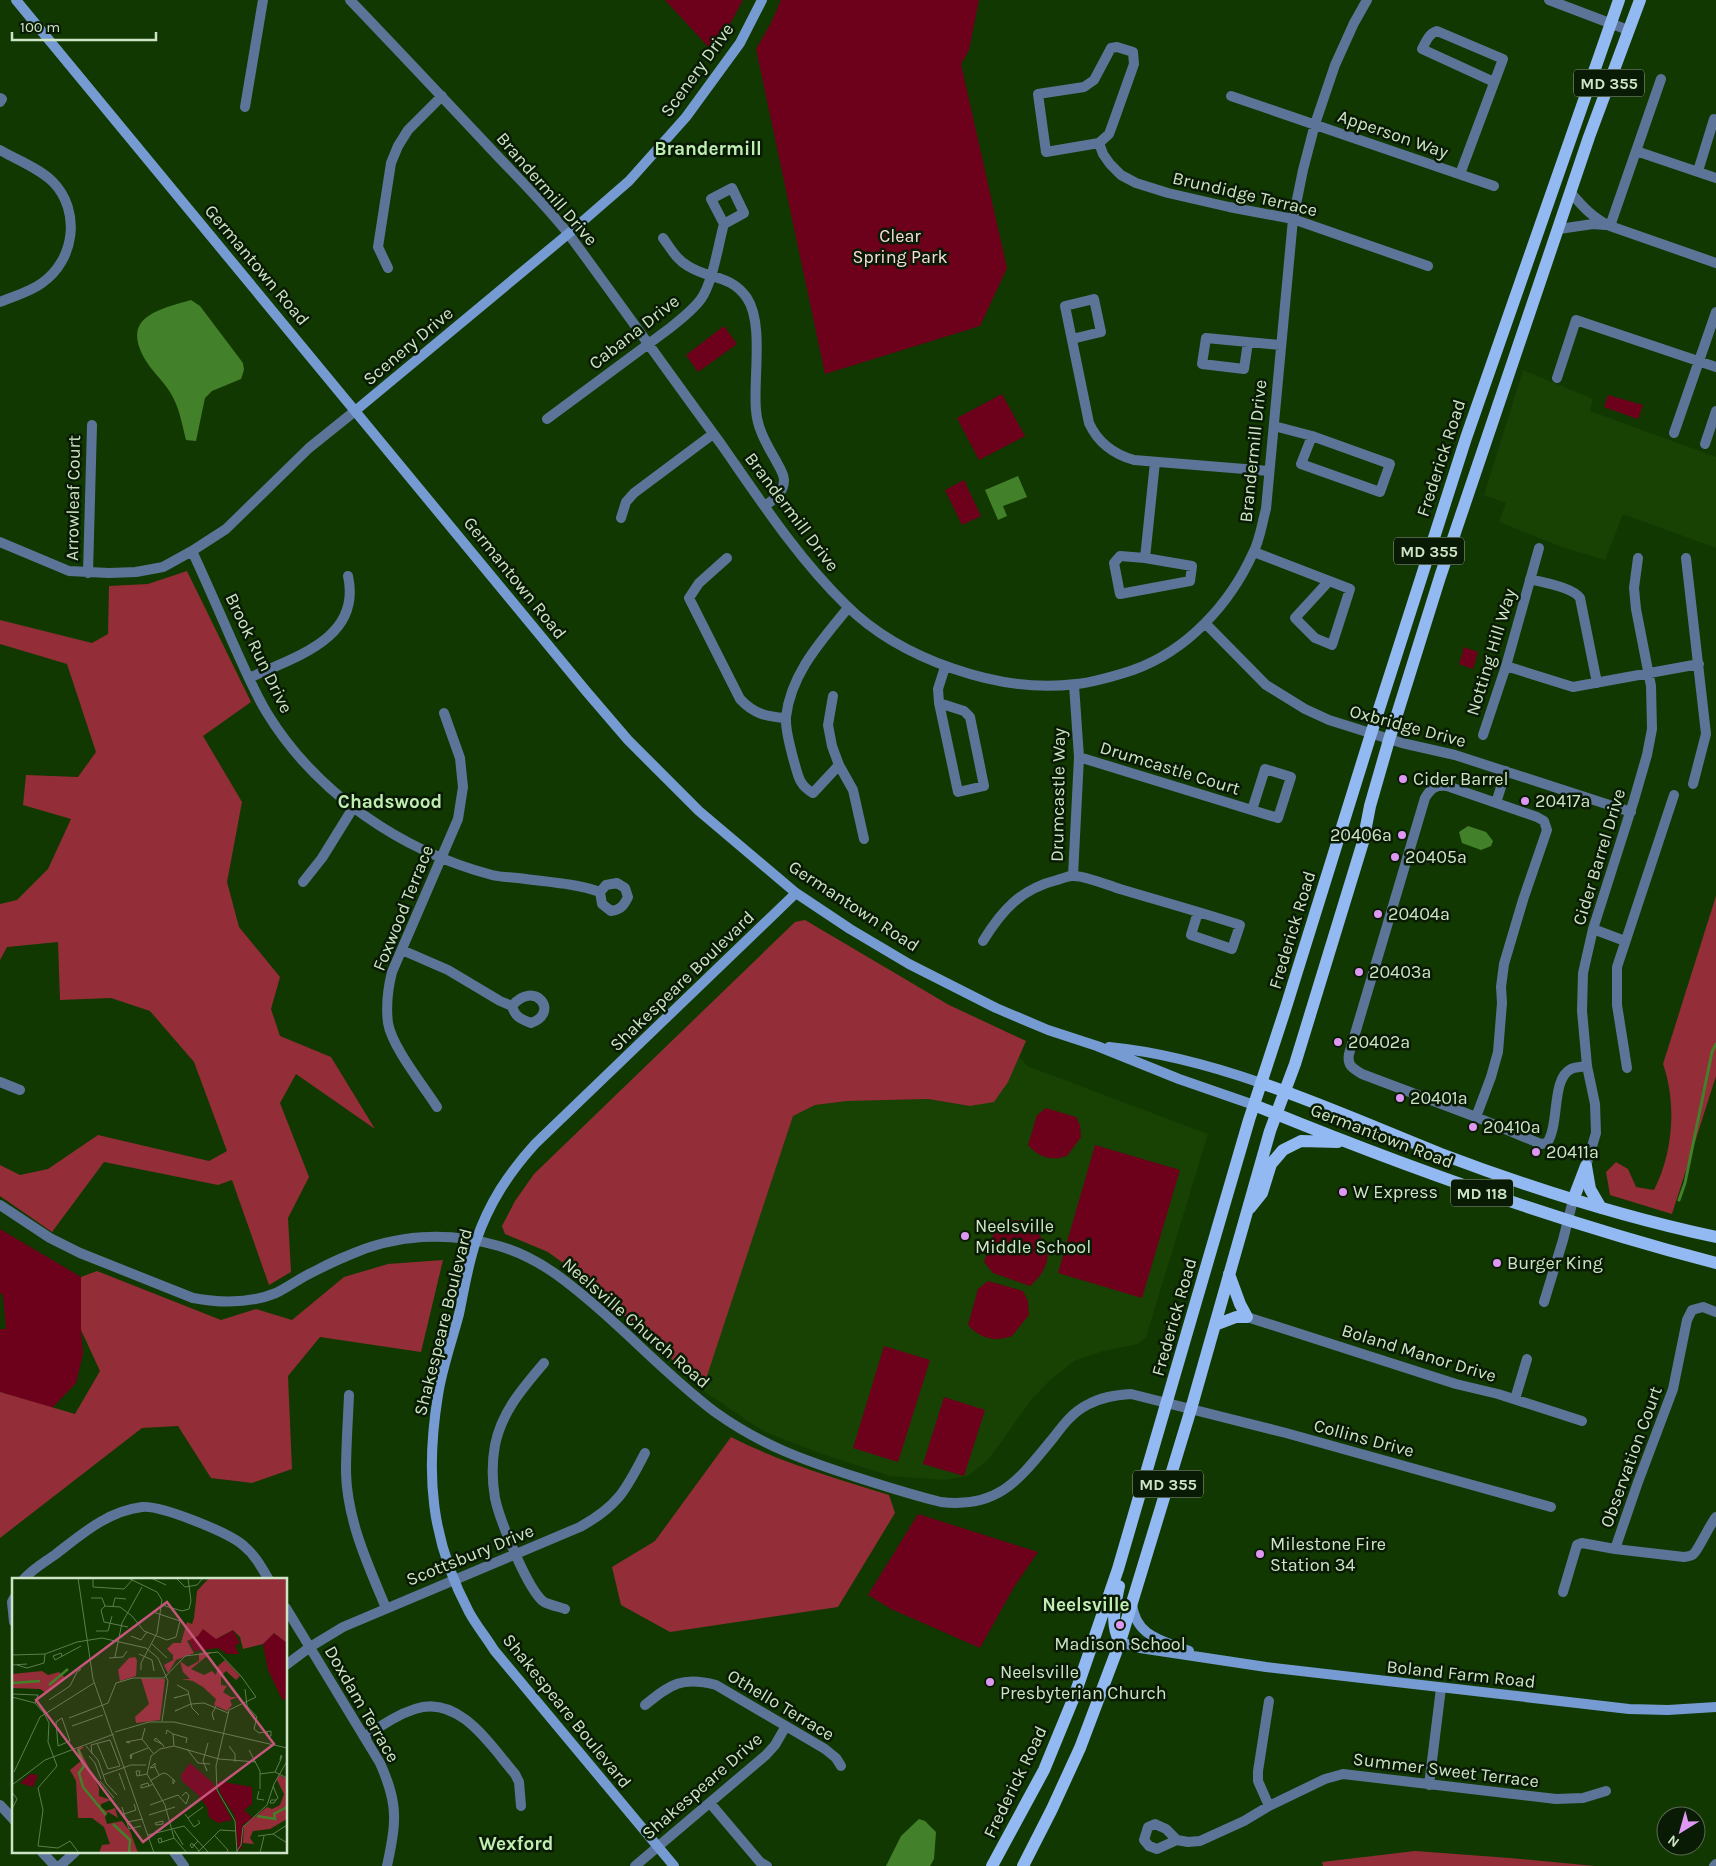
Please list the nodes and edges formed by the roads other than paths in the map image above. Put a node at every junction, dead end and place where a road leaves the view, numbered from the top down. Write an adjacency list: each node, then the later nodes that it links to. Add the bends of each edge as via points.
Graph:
1 (16, 0): 45 (street, Germantown Road)
2 (263, 0): 15 (street)
3 (350, 0): 13 (street, Brandermill Drive)
4 (762, 0): 30 (street, Scenery Drive, via 740,42 686,117 629,181)
5 (1367, 0): 17 (street, Brandermill Drive, via 1335,65)
6 (1549, 0): 9 (street)
7 (1620, 0): 9 (main road, Frederick Road / MD 355)
8 (1640, 0): 10 (main road, Frederick Road / MD 355)
9 (1611, 23): 10 (street); 83 (main road, Frederick Road / MD 355, via 1469,429)
10 (1628, 30): 25 (main road, Frederick Road / MD 355)
11 (1661, 79): 20 (street)
12 (1494, 82): 12 (street, Apperson Way, via 1422,49 1428,36 1436,31 1503,59); 22 (street, Apperson Way)
13 (442, 96): 30 (street, Brandermill Drive); 34 (street, via 408,130 390,163 378,247)
14 (1231, 96): 17 (street, Apperson Way)
15 (246, 107)
16 (1714, 119): 21 (street)
17 (1315, 124): 22 (street, Apperson Way); 26 (street, Brandermill Drive)
18 (1099, 143): 18 (street, via 1109,134 1134,64 1133,52 1117,47 1111,48 1094,80 1084,87 1038,94 1046,152); 26 (street, Brundidge Terrace, via 1110,164 1136,183 1229,207)
19 (0, 150): 36 (street, via 46,175 54,183 65,200 71,224 69,248 63,261 44,282)
20 (1636, 151): 21 (street); 28 (street)
21 (1698, 171): 23 (street)
22 (1460, 174): 24 (street, Apperson Way)
23 (1716, 178)
24 (1494, 186)
25 (1570, 193): 28 (street, via 1586,211); 29 (main road, Frederick Road / MD 355)
26 (1293, 219): 33 (street, Brundidge Terrace); 41 (street, Brandermill Drive)
27 (724, 224): 35 (street, Cabana Drive)
28 (1610, 226): 29 (street, via 1593,224); 32 (street)
29 (1559, 229): 85 (main road, Frederick Road / MD 355, via 1472,479)
30 (568, 234): 40 (street, Brandermill Drive); 45 (street, Scenery Drive)
31 (663, 238): 35 (street, via 678,259)
32 (1716, 263)
33 (1428, 266)
34 (388, 268)
35 (710, 275): 40 (street, Cabana Drive, via 708,286 696,304); 56 (street, via 738,287 755,317 756,411 761,433 784,478 779,495)
36 (0, 302)
37 (1716, 312): 42 (street)
38 (1072, 339): 38 (street, via 1065,306 1094,299 1101,332); 54 (street, via 1094,435 1122,457)
39 (1248, 342): 39 (street, via 1206,338 1202,364 1244,369); 41 (street)
40 (649, 344): 47 (street, Cabana Drive); 51 (street, Brandermill Drive)
41 (1280, 345): 49 (street, Brandermill Drive)
42 (1700, 361): 43 (street); 44 (street, via 1576,320); 50 (street)
43 (1716, 367)
44 (1557, 378)
45 (355, 411): 60 (street, Scenery Drive, via 309,448 226,529); 100 (street, Germantown Road, via 628,740 699,811)
46 (1716, 411): 53 (street)
47 (547, 419)
48 (92, 425): 66 (street, Arrowleaf Court)
49 (1274, 426): 52 (street); 55 (street, Brandermill Drive)
50 (1674, 433)
51 (713, 434): 56 (street, Brandermill Drive); 57 (street, via 634,493 626,502)
52 (1312, 436): 52 (street, via 1390,464 1380,492 1301,464)
53 (1705, 444)
54 (1155, 462): 55 (street); 63 (street)
55 (1270, 472): 61 (street, Brandermill Drive, via 1266,509)
56 (765, 506): 70 (street, Brandermill Drive, via 810,567)
57 (621, 518)
58 (0, 542): 66 (street, Scenery Drive, via 69,571)
59 (1539, 548): 68 (street, Notting Hill Way)
60 (192, 551): 66 (street, Scenery Drive, via 163,567 136,572); 76 (street, Brook Run Drive)
61 (1254, 552): 69 (street); 71 (street, Brandermill Drive, via 1235,586)
62 (727, 558): 82 (street, via 699,583 689,598 740,699 757,713)
63 (1145, 558): 63 (street, via 1192,566 1190,581 1120,594 1114,563 1120,556)
64 (1638, 558): 75 (street, Cider Barrel Drive, via 1634,588)
65 (1686, 558): 72 (street)
66 (88, 573)
67 (348, 576): 76 (street, via 351,590 348,610 329,637)
68 (1530, 579): 73 (street, Notting Hill Way); 77 (street, Notting Hill Way, via 1567,590 1580,598)
69 (1329, 581): 69 (street, via 1350,589 1332,644 1315,638 1295,618)
70 (848, 608): 74 (street, Brandermill Drive, via 902,646); 82 (street, via 811,653 800,672)
71 (1205, 623): 78 (street, Brandermill Drive, via 1177,647 1144,666 1108,679); 83 (street, Oxbridge Drive, via 1266,685 1284,698 1305,710)
72 (1699, 664): 75 (street); 89 (street, via 1706,734)
73 (1506, 666): 77 (street, via 1573,687); 84 (street, Notting Hill Way)
74 (945, 667): 78 (street, Brandermill Drive, via 1013,683); 80 (street, via 938,689)
75 (1649, 674): 77 (street); 94 (street, Cider Barrel Drive, via 1652,729)
76 (249, 678): 92 (street, Brook Run Drive, via 267,713 294,750)
77 (1597, 683)
78 (1074, 685): 86 (street, Drumcastle Way)
79 (833, 696): 87 (street, via 828,725)
80 (939, 703): 80 (street, via 958,792 984,786 970,717 964,711)
81 (444, 713): 96 (street, Foxwood Terrace, via 460,758 463,787 458,819)
82 (786, 718): 87 (street, via 788,739 804,788 813,794)
83 (1370, 734): 85 (street, Oxbridge Drive); 111 (main road, Frederick Road / MD 355)
84 (1483, 735)
85 (1389, 740): 88 (street, Oxbridge Drive); 113 (main road, Frederick Road / MD 355, via 1363,842)
86 (1079, 757): 93 (street, Drumcastle Court); 97 (street, Drumcastle Way)
87 (839, 765): 95 (street, via 853,790)
88 (1506, 771): 91 (street); 94 (street, Oxbridge Drive)
89 (1693, 784)
90 (1674, 796): 104 (street)
91 (1496, 803): 117 (street, via 1544,821 1547,830 1504,964 1498,1052); 117 (street, via 1447,786 1430,788 1348,1061 1351,1068 1362,1074)
92 (353, 808): 96 (street, Brook Run Drive, via 394,835); 98 (street)
93 (1252, 810): 93 (street, Drumcastle Court, via 1278,818 1291,777 1264,769)
94 (1631, 812): 102 (street, Cider Barrel Drive)
95 (864, 838)
96 (441, 857): 99 (street, Brook Run Drive, via 493,875 582,886); 105 (street, Foxwood Terrace)
97 (1073, 876): 101 (street); 103 (street, via 1036,887 1020,896 1006,908)
98 (303, 882)
99 (600, 892)
100 (796, 894): 107 (street, Germantown Road, via 909,964 961,991 1048,1030); 126 (street, Shakespeare Boulevard, via 535,1144 512,1170 496,1196)
101 (1198, 912): 101 (street, via 1240,925 1232,949 1191,936)
102 (1593, 929): 104 (street); 108 (street, Cider Barrel Drive, via 1583,973 1582,1011)
103 (983, 941)
104 (1625, 941): 109 (street, via 1617,967 1617,1005)
105 (402, 950): 106 (street, via 448,970); 115 (street, Foxwood Terrace, via 388,987 388,1023 396,1044)
106 (512, 1006)
107 (1097, 1046): 111 (street, Germantown Road, via 1173,1058); 114 (street, Germantown Road)
108 (1587, 1066): 117 (street, via 1571,1069 1563,1077 1555,1125 1547,1143 1541,1144); 119 (street, Cider Barrel Drive, via 1593,1091 1596,1133)
109 (1627, 1068)
110 (0, 1082): 112 (street)
111 (1261, 1083): 113 (main road, Germantown Road / MD 118); 114 (main road, Frederick Road / MD 355)
112 (20, 1090)
113 (1285, 1091): 116 (main road, Frederick Road / MD 355); 120 (main road, Germantown Road / MD 118, via 1441,1154)
114 (1254, 1105): 116 (main road, Germantown Road / MD 118); 137 (main road, Frederick Road / MD 355)
115 (437, 1107)
116 (1276, 1114): 118 (main road, Germantown Road / MD 118); 123 (main road, Frederick Road / MD 355)
117 (1476, 1117)
118 (1350, 1143): 123 (main road, via 1301,1141 1283,1150 1271,1164 1262,1193); 124 (main road, Germantown Road / MD 118)
119 (1586, 1166): 120 (main road); 122 (main road, via 1590,1189)
120 (1573, 1200): 122 (main road, Germantown Road / MD 118); 124 (street)
121 (0, 1205): 126 (street, Neelsville Church Road, via 50,1238 80,1253 193,1298 211,1301 252,1300 275,1293 347,1255 398,1239 446,1236)
122 (1601, 1208): 125 (main road, Germantown Road / MD 118)
123 (1245, 1214): 128 (main road, Frederick Road / MD 355)
124 (1568, 1221): 127 (main road, Germantown Road / MD 118); 129 (street)
125 (1716, 1238)
126 (476, 1241): 137 (street, Neelsville Church Road, via 499,1246 544,1265 696,1396 762,1442 804,1460 941,1502 970,1503 1000,1493 1023,1475 1074,1414 1098,1399 1131,1394); 148 (street, Shakespeare Boulevard, via 438,1394 431,1451 435,1516)
127 (1716, 1263)
128 (1229, 1274): 131 (main road); 132 (main road, Frederick Road / MD 355)
129 (1544, 1302)
130 (1716, 1312): 143 (street, Observation Court, via 1703,1307 1692,1310 1687,1320 1673,1389)
131 (1247, 1317): 132 (main road, via 1236,1317); 136 (street, Boland Manor Drive, via 1456,1384)
132 (1215, 1325): 138 (main road, Frederick Road / MD 355)
133 (1527, 1359): 136 (street)
134 (544, 1363): 144 (street, via 517,1395 495,1444 492,1473 495,1499)
135 (349, 1395): 151 (street, via 346,1473 352,1515 362,1551)
136 (1515, 1399): 139 (street, Boland Manor Drive)
137 (1168, 1403): 138 (street, Collins Drive); 145 (main road, Frederick Road / MD 355)
138 (1191, 1409): 141 (street, Collins Drive); 150 (main road, Frederick Road / MD 355)
139 (1582, 1421)
140 (645, 1453): 144 (street, Scottsbury Drive, via 629,1485 599,1516 580,1528)
141 (1551, 1507)
142 (1716, 1517): 143 (street, Observation Court, via 1692,1556)
143 (1615, 1549): 149 (street, via 1582,1543 1577,1545)
144 (516, 1554): 148 (street, Scottsbury Drive); 152 (street, via 524,1576 539,1597 544,1602)
145 (1118, 1569): 154 (main road, via 1120,1583 1114,1620); 184 (main road, Frederick Road / MD 355, via 1074,1697 1044,1770)
146 (26, 1578): 147 (street, via 96,1524 122,1511 144,1507 158,1508 226,1534 244,1546)
147 (268, 1578)
148 (454, 1579): 151 (street, Scottsbury Drive); 173 (street, Shakespeare Boulevard, via 470,1613 494,1650)
149 (1563, 1592)
150 (1132, 1603): 154 (main road, Frederick Road / MD 355); 156 (street, Boland Farm Road, via 1136,1622 1147,1633)
151 (386, 1608): 155 (street, Scottsbury Drive, via 344,1627)
152 (566, 1609)
153 (288, 1611): 155 (street, Doxdam Terrace)
154 (1120, 1642): 156 (street, Boland Farm Road); 185 (main road, Frederick Road / MD 355, via 1080,1748)
155 (310, 1648): 157 (street, Scottsbury Drive); 163 (street, Doxdam Terrace)
156 (1204, 1657): 158 (street, Boland Farm Road)
157 (288, 1664)
158 (1441, 1688): 161 (street, Boland Farm Road, via 1629,1709); 165 (street)
159 (1269, 1701): 170 (street, via 1258,1782)
160 (645, 1705): 162 (street, Othello Terrace, via 666,1688 698,1680 716,1684)
161 (1716, 1707)
162 (786, 1726): 164 (street, Othello Terrace, via 825,1748); 167 (street, Shakespeare Drive, via 766,1755)
163 (364, 1737): 169 (street, via 398,1715 417,1708 433,1707 454,1712 473,1725 515,1774); 180 (street, Doxdam Terrace, via 389,1783 394,1806)
164 (841, 1766)
165 (1429, 1785): 166 (street, Summer Sweet Terrace, via 1556,1799 1583,1798); 170 (street, Summer Sweet Terrace, via 1343,1774 1325,1779)
166 (1606, 1791)
167 (710, 1803): 173 (street, Shakespeare Drive); 183 (street, via 760,1862)
168 (0, 1805): 171 (street)
169 (521, 1806)
170 (1269, 1806): 172 (street, Summer Sweet Terrace, via 1200,1841)
171 (12, 1818)
172 (1177, 1840)
173 (658, 1847): 181 (street, Shakespeare Drive); 182 (street, Shakespeare Boulevard)
174 (44, 1854): 177 (street)
175 (73, 1854): 178 (street)
176 (175, 1854): 179 (street)
177 (54, 1866)
178 (60, 1866)
179 (184, 1866)
180 (387, 1866)
181 (635, 1866)
182 (674, 1866)
183 (767, 1866)
184 (992, 1866)
185 (1023, 1866)

